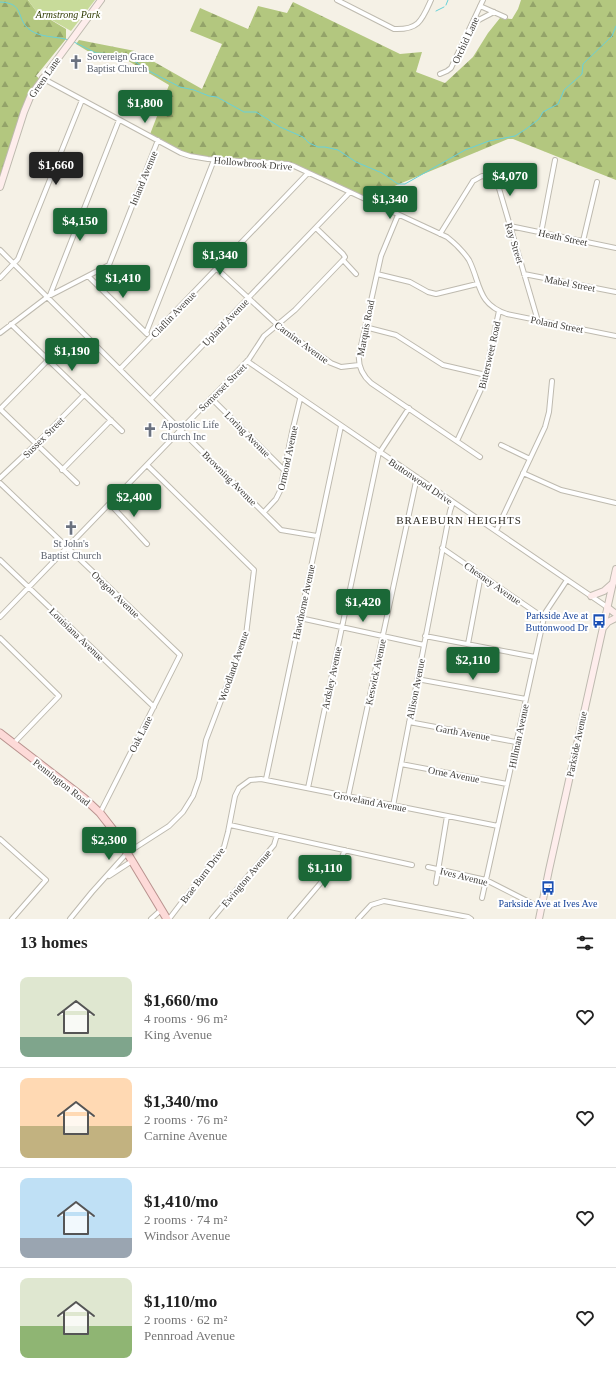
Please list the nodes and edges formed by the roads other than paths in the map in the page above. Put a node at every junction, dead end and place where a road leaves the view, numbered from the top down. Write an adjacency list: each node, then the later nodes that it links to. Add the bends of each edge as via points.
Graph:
1 (101, 0): 10 (main road, Green Lane)
2 (337, 0): 3 (street, via 394,29 403,29 418,24)
3 (431, 0)
4 (483, 0): 5 (street, Orchid Lane)
5 (480, 6): 6 (street); 8 (street, Orchid Lane)
6 (494, 12): 7 (street); 8 (street)
7 (505, 17)
8 (472, 23): 9 (street, Orchid Lane, via 451,68)
9 (440, 74)
10 (42, 78): 11 (street, Hollowbrook Drive); 18 (main road, Green Lane, via 27,103)
11 (82, 100): 12 (street, Hollowbrook Drive); 29 (street)
12 (120, 120): 13 (street, Hollowbrook Drive); 38 (street)
13 (158, 140): 14 (street, Hollowbrook Drive, via 181,153); 34 (street, Inland Avenue, via 109,265)
14 (214, 160): 16 (street, Hollowbrook Drive, via 288,164); 46 (street)
15 (555, 160): 23 (street)
16 (308, 173): 19 (street, Hollowbrook Drive); 30 (street, Claflin Avenue)
17 (597, 182): 25 (street)
18 (0, 187)
19 (350, 192): 20 (street, Hollowbrook Drive); 22 (street, Upland Avenue)
20 (398, 215): 24 (street, Hollowbrook Drive); 32 (street, Marquis Road, via 384,248)
21 (510, 226): 23 (street, Heath Street); 24 (street, Ray Street, via 496,182 490,177 482,176 473,181); 33 (street, Ray Street)
22 (316, 228): 28 (street, via 344,255); 39 (street, Upland Avenue)
23 (541, 233): 25 (street, Heath Street)
24 (440, 234): 36 (street, Hollowbrook Drive, via 454,242 464,253)
25 (584, 242): 26 (street, Heath Street)
26 (616, 248)
27 (0, 250): 29 (street, Browning Avenue)
28 (343, 260): 31 (street); 43 (street, Somerset Street)
29 (14, 264): 35 (street); 38 (street, Browning Avenue)
30 (216, 268): 39 (street, Carnine Avenue); 48 (street, Claflin Avenue)
31 (356, 274)
32 (377, 274): 36 (street, via 410,282 436,294); 44 (street, Marquis Road)
33 (524, 274): 37 (street, Mabel Street); 41 (street, Ray Street)
34 (88, 276): 38 (street, Inland Avenue); 46 (street)
35 (0, 278)
36 (477, 284): 40 (street, Hollowbrook Drive, via 486,302)
37 (616, 292)
38 (49, 296): 42 (street, Inland Avenue); 52 (street, Browning Avenue)
39 (248, 299): 43 (street, Carnine Avenue); 57 (street, Upland Avenue)
40 (499, 311): 41 (street, Poland Street); 53 (street, Bittersweet Road)
41 (538, 321): 47 (street, Poland Street)
42 (11, 324): 45 (street, Inland Avenue); 49 (street)
43 (277, 325): 50 (street, Somerset Street, via 264,336); 51 (street, Carnine Avenue, via 331,363 341,367)
44 (365, 327): 51 (street, Marquis Road); 53 (street, via 396,335 443,365)
45 (0, 332)
46 (146, 333): 48 (street)
47 (616, 336)
48 (150, 338): 52 (street, Claflin Avenue)
49 (48, 360): 55 (street); 60 (street)
50 (247, 361): 56 (street, Somerset Street); 58 (street, Buttonwood Drive)
51 (359, 365): 59 (street, Marquis Road, via 371,382)
52 (120, 369): 57 (street, Browning Avenue)
53 (486, 375): 65 (street, Bittersweet Road)
54 (552, 381): 70 (street, via 547,419)
55 (84, 395): 61 (street); 66 (street, Sussex Street)
56 (210, 398): 63 (street, Somerset Street); 73 (street, Loring Avenue)
57 (151, 399): 63 (street, Browning Avenue)
58 (300, 399): 62 (street, Buttonwood Drive); 73 (street, Ormond Avenue)
59 (409, 408): 65 (street, Marquis Road); 68 (street)
60 (0, 409): 66 (street)
61 (111, 420): 64 (street); 72 (street)
62 (341, 426): 68 (street, Buttonwood Drive); 84 (street, Hawthorne Avenue)
63 (181, 428): 71 (street, Somerset Street); 82 (street, Browning Avenue)
64 (122, 431)
65 (457, 441): 69 (street, Marquis Road)
66 (36, 444): 72 (street); 76 (street, Sussex Street)
67 (501, 445): 70 (street)
68 (379, 452): 75 (street, Buttonwood Drive); 101 (street, Ardsley Avenue)
69 (480, 457)
70 (530, 459): 74 (street)
71 (147, 465): 81 (street, Somerset Street); 131 (street, Woodland Avenue, via 254,570 246,635 206,740 199,779 193,796 183,812 169,826)
72 (62, 470): 78 (street)
73 (285, 471): 82 (street, Ormond Avenue, via 279,496)
74 (523, 473): 80 (street, via 561,490); 83 (street)
75 (417, 477): 79 (street, Buttonwood Drive); 103 (street, Keswick Avenue)
76 (0, 478)
77 (0, 483): 86 (street, Oregon Avenue)
78 (76, 483)
79 (453, 502): 83 (street, Buttonwood Drive); 87 (street, Allison Avenue)
80 (616, 503)
81 (110, 504): 85 (street); 86 (street, Somerset Street)
82 (264, 512): 84 (street, Browning Avenue, via 281,530)
83 (496, 531): 91 (street, Buttonwood Drive)
84 (317, 536): 98 (street, Hawthorne Avenue)
85 (147, 544)
86 (68, 547): 93 (street, Somerset Street); 108 (street, Oregon Avenue)
87 (442, 548): 90 (street, Chesney Avenue); 104 (street, Allison Avenue)
88 (0, 560): 93 (street, Louisiana Avenue)
89 (616, 569): 92 (main road, Parkside Avenue)
90 (481, 575): 99 (street, Chesney Avenue); 106 (street)
91 (567, 580): 94 (street, Buttonwood Drive); 99 (street, Hillman Avenue)
92 (613, 583): 94 (main road, via 604,591); 95 (main road, Parkside Avenue)
93 (29, 587): 97 (street, Somerset Street); 112 (street, Louisiana Avenue)
94 (591, 596): 95 (street, Buttonwood Drive)
95 (607, 607): 96 (main road, Buttonwood Drive); 102 (main road, Parkside Avenue)
96 (616, 614)
97 (0, 617)
98 (300, 618): 101 (street); 118 (street, Hawthorne Avenue)
99 (544, 618): 109 (street, Hillman Avenue)
100 (616, 618): 102 (main road)
101 (341, 627): 103 (street); 121 (street, Ardsley Avenue)
102 (602, 629): 140 (main road, Parkside Avenue)
103 (383, 636): 107 (street); 122 (street, Keswick Avenue)
104 (426, 636): 106 (street); 107 (street, Allison Avenue)
105 (0, 638): 116 (street, via 59,696)
106 (468, 644): 109 (street)
107 (424, 645): 110 (street, Allison Avenue)
108 (180, 656): 112 (street, Oak Lane)
109 (535, 657): 111 (street, Hillman Avenue)
110 (417, 679): 111 (street); 113 (street, Allison Avenue)
111 (526, 699): 115 (street, Hillman Avenue)
112 (154, 707): 124 (street, Oak Lane)
113 (409, 722): 115 (street, Garth Avenue); 117 (street, Allison Avenue)
114 (0, 733): 116 (main road, Pennington Road)
115 (516, 742): 120 (street, Hillman Avenue)
116 (13, 744): 124 (main road, Pennington Road)
117 (401, 764): 120 (street, Orne Avenue); 123 (street, Allison Avenue)
118 (266, 779): 119 (street, Groveland Avenue, via 254,779); 121 (street, Groveland Avenue)
119 (243, 784): 126 (street, Brae Burn Drive, via 235,796)
120 (507, 784): 127 (street, Hillman Avenue)
121 (308, 788): 122 (street, Groveland Avenue)
122 (348, 797): 123 (street, Groveland Avenue)
123 (393, 806): 125 (street, Groveland Avenue)
124 (100, 813): 131 (main road, Pennington Road)
125 (447, 816): 127 (street, Groveland Avenue); 135 (street)
126 (230, 825): 128 (street); 145 (street, Brae Burn Drive, via 220,853)
127 (498, 826): 137 (street, Hillman Avenue)
128 (278, 835): 130 (street); 146 (street, Ewington Avenue, via 274,845)
129 (0, 839): 142 (street, via 46,880)
130 (345, 850): 133 (street); 147 (street, via 341,859)
131 (127, 853): 132 (main road, Pennington Road); 136 (street)
132 (132, 861): 136 (street); 141 (main road, Pennington Road)
133 (412, 865)
134 (428, 867): 135 (street, Ives Avenue)
135 (438, 869): 137 (street, Ives Avenue); 138 (street)
136 (104, 880): 143 (street)
137 (486, 880): 139 (street, Hillman Avenue); 140 (street, Ives Avenue)
138 (436, 883)
139 (482, 898)
140 (541, 908): 150 (main road, Parkside Avenue)
141 (161, 910): 144 (street); 145 (main road, Pennington Road)
142 (12, 919)
143 (70, 919)
144 (151, 919)
145 (168, 919)
146 (212, 919)
147 (290, 919)
148 (358, 919): 149 (street, via 371,905 384,901)
149 (471, 919)
150 (539, 919)

